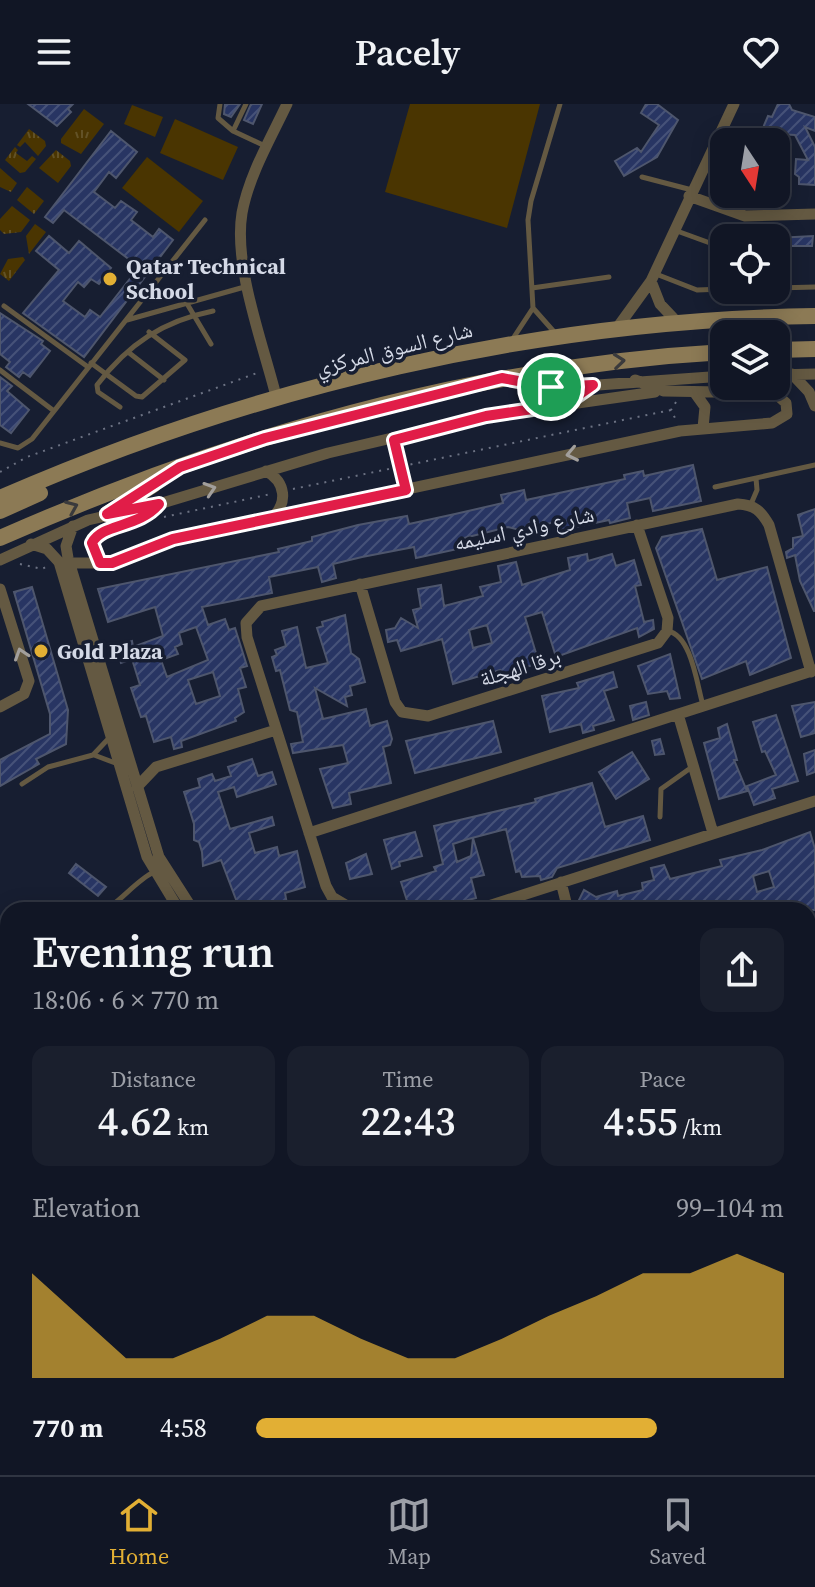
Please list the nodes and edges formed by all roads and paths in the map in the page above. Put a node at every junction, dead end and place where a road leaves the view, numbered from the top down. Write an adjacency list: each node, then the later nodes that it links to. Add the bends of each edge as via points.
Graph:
1 (220, 104): 6 (lane, via 218,118)
2 (246, 104): 6 (lane)
3 (287, 104): 7 (street)
4 (560, 104): 18 (lane, via 531,201)
5 (734, 104): 9 (street)
6 (233, 131): 7 (lane)
7 (266, 147): 16 (street, via 240,227)
8 (642, 177): 9 (lane)
9 (690, 193): 10 (street, via 745,216); 12 (street)
10 (815, 214)
11 (205, 220): 27 (lane)
12 (674, 230): 13 (lane); 15 (street)
13 (710, 243)
14 (609, 277): 18 (lane)
15 (653, 277): 20 (lane); 28 (street, via 660,304); 29 (street)
16 (249, 286): 21 (lane); 39 (street)
17 (815, 287): 19 (lane)
18 (532, 288): 23 (lane)
19 (790, 288)
20 (710, 290)
21 (186, 302): 25 (lane); 27 (lane)
22 (4, 306): 38 (lane)
23 (533, 308): 31 (lane); 33 (lane)
24 (213, 311): 25 (lane)
25 (191, 315): 30 (lane); 32 (lane)
26 (815, 316): 28 (main road, شارع السوق المركزي)
27 (124, 321): 38 (lane)
28 (677, 322): 29 (main road, شارع السوق المركزي)
29 (617, 328): 31 (main road, شارع السوق المركزي)
30 (149, 332): 36 (lane); 46 (lane, via 185,360)
31 (558, 336): 33 (main road, شارع السوق المركزي)
32 (211, 344)
33 (509, 344): 52 (main road, شارع السوق المركزي)
34 (815, 349): 35 (main road)
35 (790, 350)
36 (128, 352): 41 (lane); 46 (lane)
37 (710, 353): 45 (main road, one-way to 37)
38 (90, 365): 41 (lane); 57 (lane)
39 (269, 368): 52 (street); 67 (path, via 27,457)
40 (0, 370): 57 (lane)
41 (106, 374): 46 (lane, via 140,397); 55 (lane, via 98,392)
42 (792, 374): 43 (street); 53 (street)
43 (815, 374)
44 (710, 377): 47 (street)
45 (502, 378): 48 (street, via 551,387); 65 (main road, via 333,418)
46 (164, 380)
47 (635, 380): 48 (street); 49 (street)
48 (593, 385): 54 (street)
49 (664, 391): 50 (street); 54 (street)
50 (695, 393): 59 (street, via 705,407); 59 (street, via 775,393 787,408 784,418 772,423)
51 (681, 399): 56 (path)
52 (277, 400): 62 (main road, شارع السوق المركزي)
53 (814, 400)
54 (566, 404): 60 (street, via 486,416)
55 (120, 407)
56 (671, 410): 58 (path); 63 (path)
57 (54, 411): 61 (lane, via 26,445 10,448)
58 (679, 422)
59 (703, 428): 70 (street, one-way to 70)
60 (394, 440): 63 (path); 66 (street)
61 (0, 443)
62 (130, 445): 72 (main road, شارع السوق المركزي); 75 (main road)
63 (400, 465): 70 (path); 71 (path)
64 (815, 465): 68 (lane)
65 (180, 467): 76 (main road); 81 (main road, one-way to 65)
66 (266, 471): 71 (street); 73 (street, one-way to 66)
67 (0, 472)
68 (756, 478): 69 (lane); 74 (lane)
69 (715, 487)
70 (406, 490): 78 (street)
71 (283, 491): 77 (path); 78 (street, via 280,511)
72 (0, 496)
73 (159, 504): 76 (street); 85 (street, via 136,523 94,538 93,552)
74 (751, 505): 79 (street, شارع وادي اسليمه); 90 (street, via 769,525)
75 (0, 511)
76 (107, 514): 80 (street)
77 (163, 517)
78 (272, 518): 85 (street, via 173,539)
79 (637, 525): 87 (street, شارع وادي اسليمه); 89 (street, via 668,618)
80 (73, 526): 82 (street); 84 (street)
81 (0, 538)
82 (31, 544): 83 (street); 84 (street)
83 (0, 560)
84 (64, 562): 85 (street); 86 (path, via 42,569 27,563); 95 (street); 97 (street)
85 (100, 563)
86 (14, 566)
87 (360, 584): 89 (street, برقا الهجلة, via 390,692 402,712 414,715 428,716 643,650); 94 (street, شارع وادي اسليمه, via 274,602 252,613 246,623)
88 (0, 589): 92 (street, one-way to 88, via 24,694 29,681)
89 (667, 631): 91 (lane, via 680,637 686,648)
90 (813, 671): 91 (street)
91 (703, 706): 93 (street)
92 (0, 707)
93 (678, 714): 98 (street); 104 (street)
94 (276, 730): 99 (street); 104 (street, شارع وادي اسليمه)
95 (110, 736): 96 (lane); 97 (street)
96 (93, 755): 97 (lane); 100 (lane, via 48,767)
97 (124, 762): 99 (street); 101 (street); 106 (street)
98 (693, 766): 103 (lane, via 661,789); 105 (street)
99 (156, 767): 101 (street)
100 (22, 784)
101 (137, 787): 110 (street, via 165,868)
102 (815, 801): 105 (street)
103 (660, 817)
104 (309, 833): 111 (street, شارع وادي اسليمه, via 332,897)
105 (713, 833): 107 (street)
106 (154, 872): 108 (lane); 109 (street)
107 (561, 882): 112 (street); 113 (street)
108 (116, 902)
109 (174, 902)
110 (188, 902)
111 (340, 902)
112 (500, 902)
113 (566, 902)

